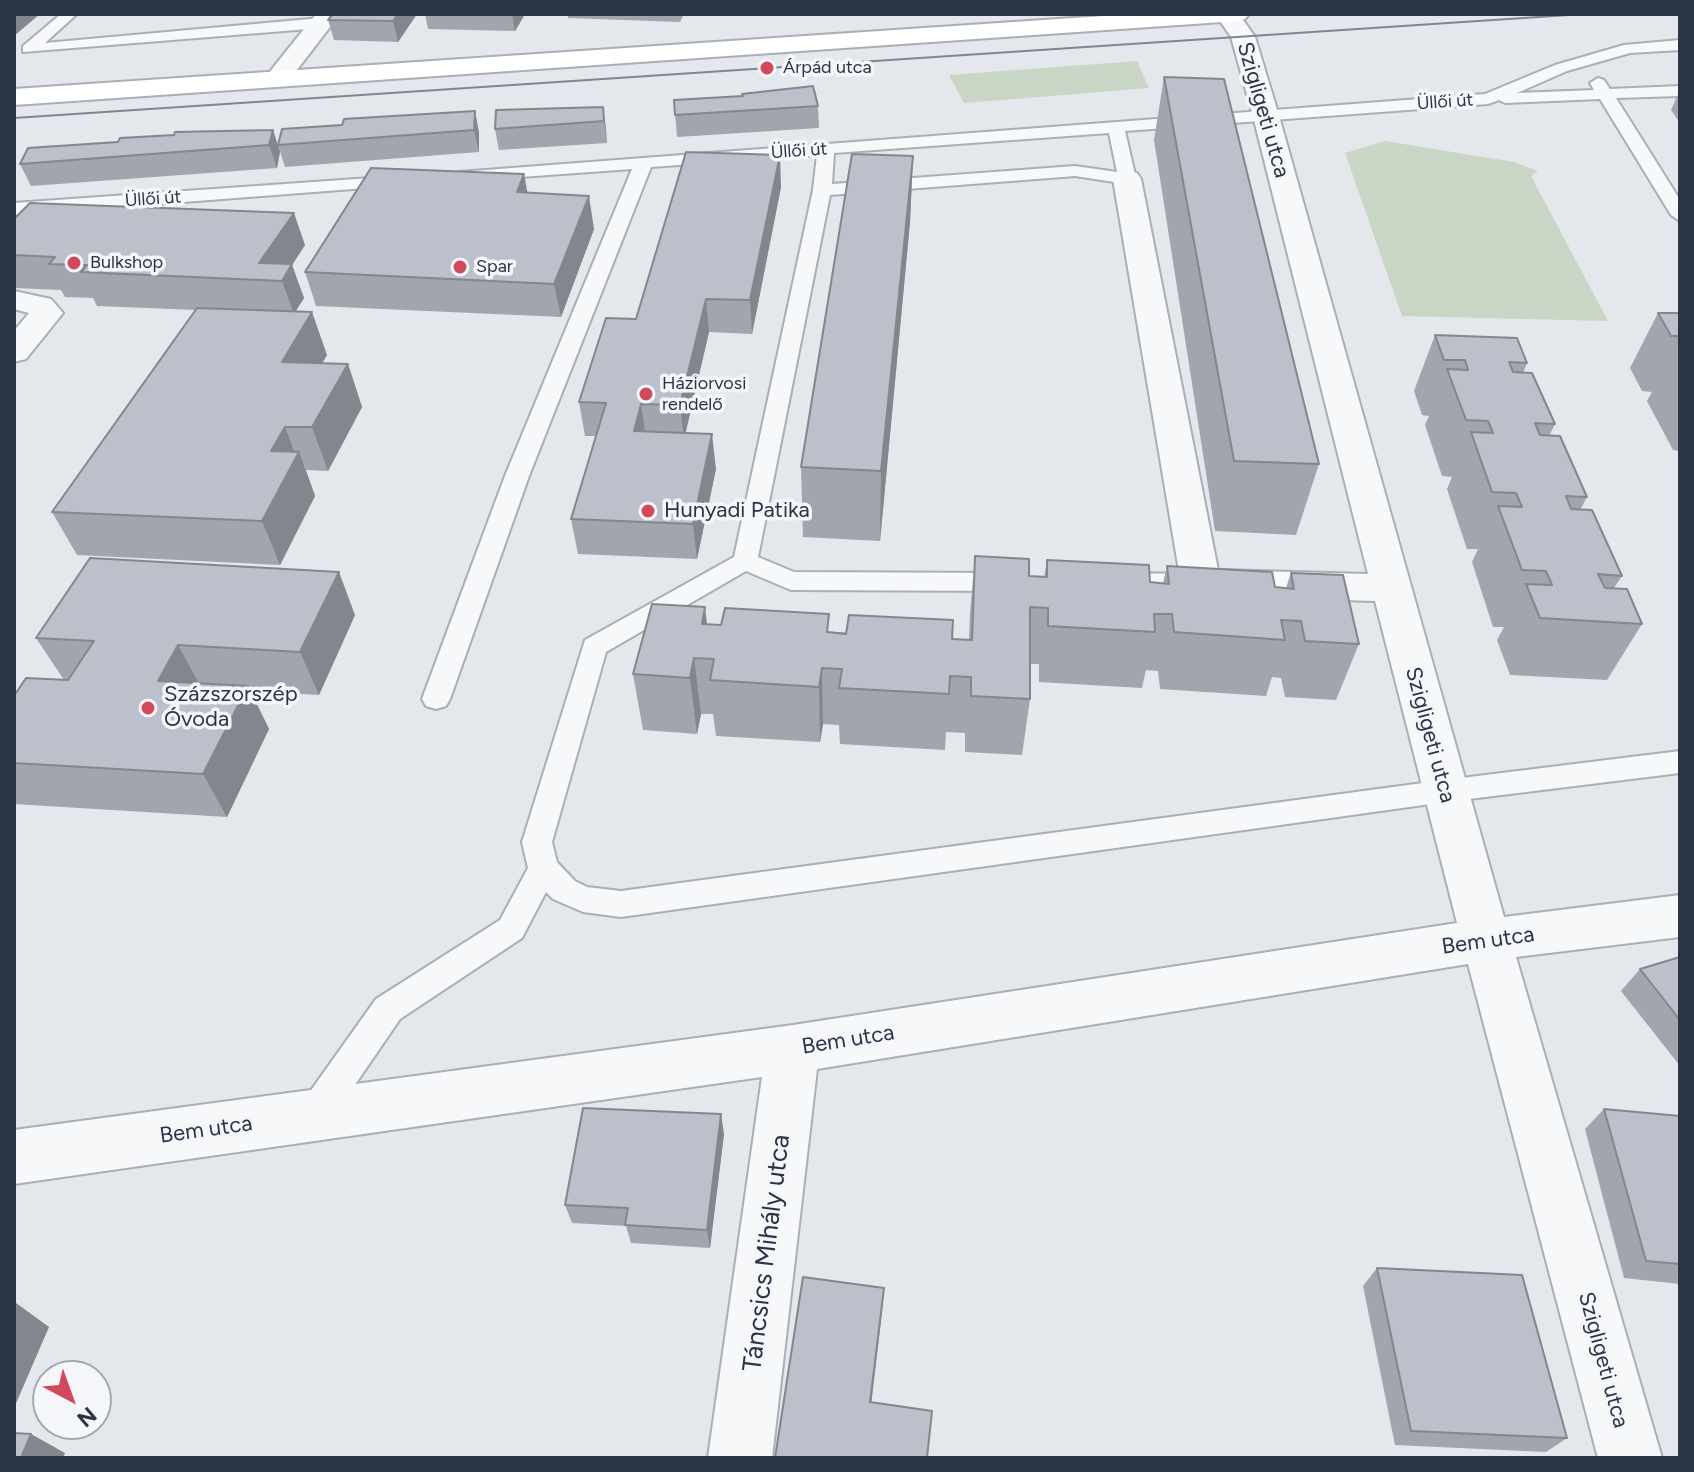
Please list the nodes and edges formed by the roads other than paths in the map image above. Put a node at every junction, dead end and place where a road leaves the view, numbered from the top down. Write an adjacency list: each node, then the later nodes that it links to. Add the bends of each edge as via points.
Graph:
1 (70, 14): 4 (lane, via 28,49)
2 (1237, 14): 3 (main road)
3 (1201, 15): 7 (main road); 12 (street, Szigligeti utca, via 1243,37)
4 (324, 18): 7 (street)
5 (1680, 45): 6 (lane, Üllői út, via 1629,48)
6 (1586, 61): 9 (lane); 11 (lane, Üllői út)
7 (277, 79): 10 (main road)
8 (1680, 91): 9 (lane, Üllői út)
9 (1605, 95): 11 (lane, Üllői út); 21 (lane)
10 (14, 97)
11 (1488, 99): 12 (lane, Üllői út)
12 (1266, 116): 13 (lane, Üllői út); 29 (street, Szigligeti utca)
13 (1116, 127): 14 (lane, Üllői út); 17 (lane)
14 (826, 149): 15 (lane, Üllői út); 19 (lane)
15 (644, 162): 16 (lane, Üllői út); 30 (lane, via 517,476)
16 (441, 177)
17 (1127, 179): 19 (lane, via 1075,171); 28 (street)
18 (410, 180): 20 (lane, Üllői út)
19 (822, 190): 25 (lane)
20 (25, 209): 22 (street)
21 (1680, 215)
22 (14, 231)
23 (14, 300): 24 (street, via 47,313)
24 (14, 352)
25 (745, 561): 26 (lane, via 791,581); 33 (lane, via 594,647 537,842)
26 (1027, 582)
27 (1090, 582): 28 (lane)
28 (1201, 583): 29 (street)
29 (1391, 588): 32 (street, Szigligeti utca)
30 (436, 699)
31 (1680, 762): 32 (lane)
32 (1445, 791): 33 (lane, via 621,904 583,899 564,890); 35 (street, Szigligeti utca)
33 (543, 868): 37 (lane, via 511,929 388,1009)
34 (1680, 916): 35 (street, Bem utca)
35 (1486, 940): 36 (street, Bem utca); 40 (street, Szigligeti utca)
36 (793, 1049): 37 (street, Bem utca); 39 (street, Táncsics Mihály utca)
37 (314, 1115): 38 (street, Bem utca)
38 (14, 1157)
39 (740, 1458)
40 (1630, 1458)

